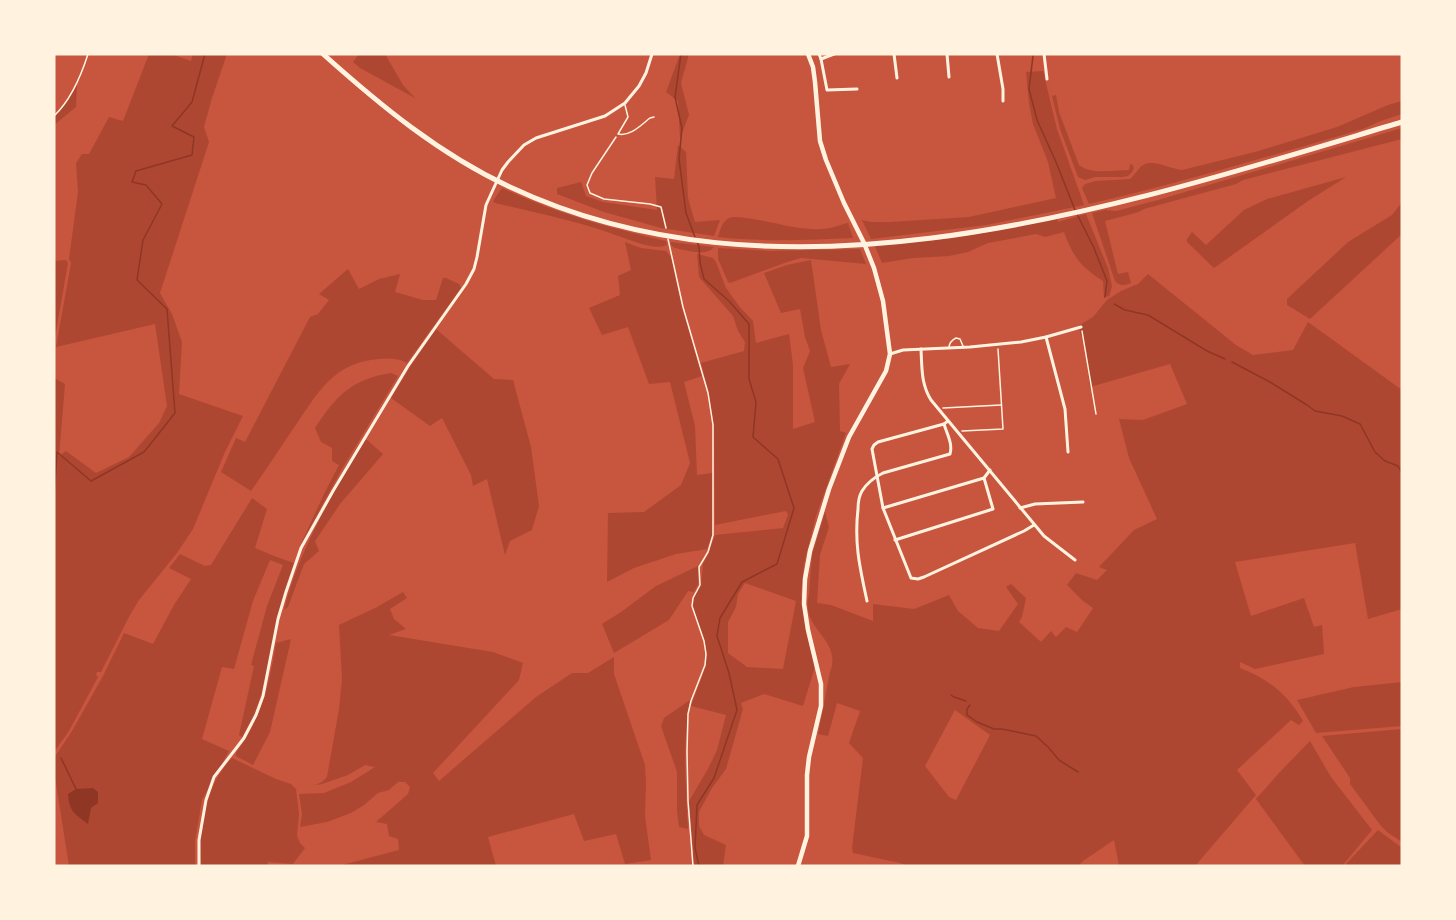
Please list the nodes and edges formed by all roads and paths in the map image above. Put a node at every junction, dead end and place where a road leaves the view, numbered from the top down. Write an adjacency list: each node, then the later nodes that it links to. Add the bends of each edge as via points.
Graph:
1 (88, 54): 18 (lane, via 78,80)
2 (323, 54): 20 (main road, via 373,98 447,152 523,193 601,222 733,245 811,247 968,233 1103,206)
3 (652, 54): 17 (street, via 639,86)
4 (808, 54): 30 (street, via 815,82 820,141 871,259)
5 (819, 54): 11 (street)
6 (834, 54): 11 (street)
7 (894, 54): 13 (street)
8 (947, 54): 12 (street)
9 (997, 54): 16 (street)
10 (1044, 54): 14 (street)
11 (821, 59): 15 (street, via 827,90)
12 (949, 77)
13 (897, 78)
14 (1047, 79)
15 (857, 89)
16 (1003, 101)
17 (625, 104): 21 (lane, via 628,117); 48 (street, via 605,116 536,138 524,145 502,170 483,216 477,257 466,284 408,366 302,548 278,619 266,685 256,715 214,777 206,800)
18 (54, 116)
19 (654, 117): 21 (lane, via 629,134)
20 (1402, 122)
21 (618, 134): 22 (path, via 586,184 590,194 604,200 661,207)
22 (666, 229)
23 (668, 240): 49 (path, via 713,425 713,535 699,567 700,585 692,606 706,654 688,714)
24 (1082, 327): 25 (street); 33 (path)
25 (1047, 337): 26 (street); 37 (street, via 1065,409)
26 (998, 345): 27 (street); 31 (path)
27 (963, 347): 28 (street); 28 (lane, via 956,338)
28 (949, 348): 29 (street)
29 (921, 349): 30 (street); 32 (street, via 923,382)
30 (890, 354): 50 (street, via 886,371 849,437 810,551 804,604 821,684 821,706 807,775 807,836)
31 (1002, 405): 32 (path); 36 (path, via 1003,429)
32 (938, 408): 34 (street)
33 (1096, 414)
34 (948, 421): 35 (street); 36 (street)
35 (944, 424): 39 (street, via 874,445); 39 (street, via 950,454)
36 (957, 431): 38 (street)
37 (1068, 452)
38 (990, 470): 40 (street); 43 (street)
39 (877, 476): 42 (street); 47 (street, via 861,492 856,522 856,548)
40 (984, 478): 42 (street); 45 (street, via 993,509)
41 (1083, 502): 43 (street)
42 (883, 508): 45 (street)
43 (1020, 508): 44 (street)
44 (1034, 525): 45 (street, via 918,579 909,575); 46 (street)
45 (895, 540)
46 (1074, 560)
47 (867, 602)
48 (199, 866)
49 (693, 866)
50 (798, 866)

